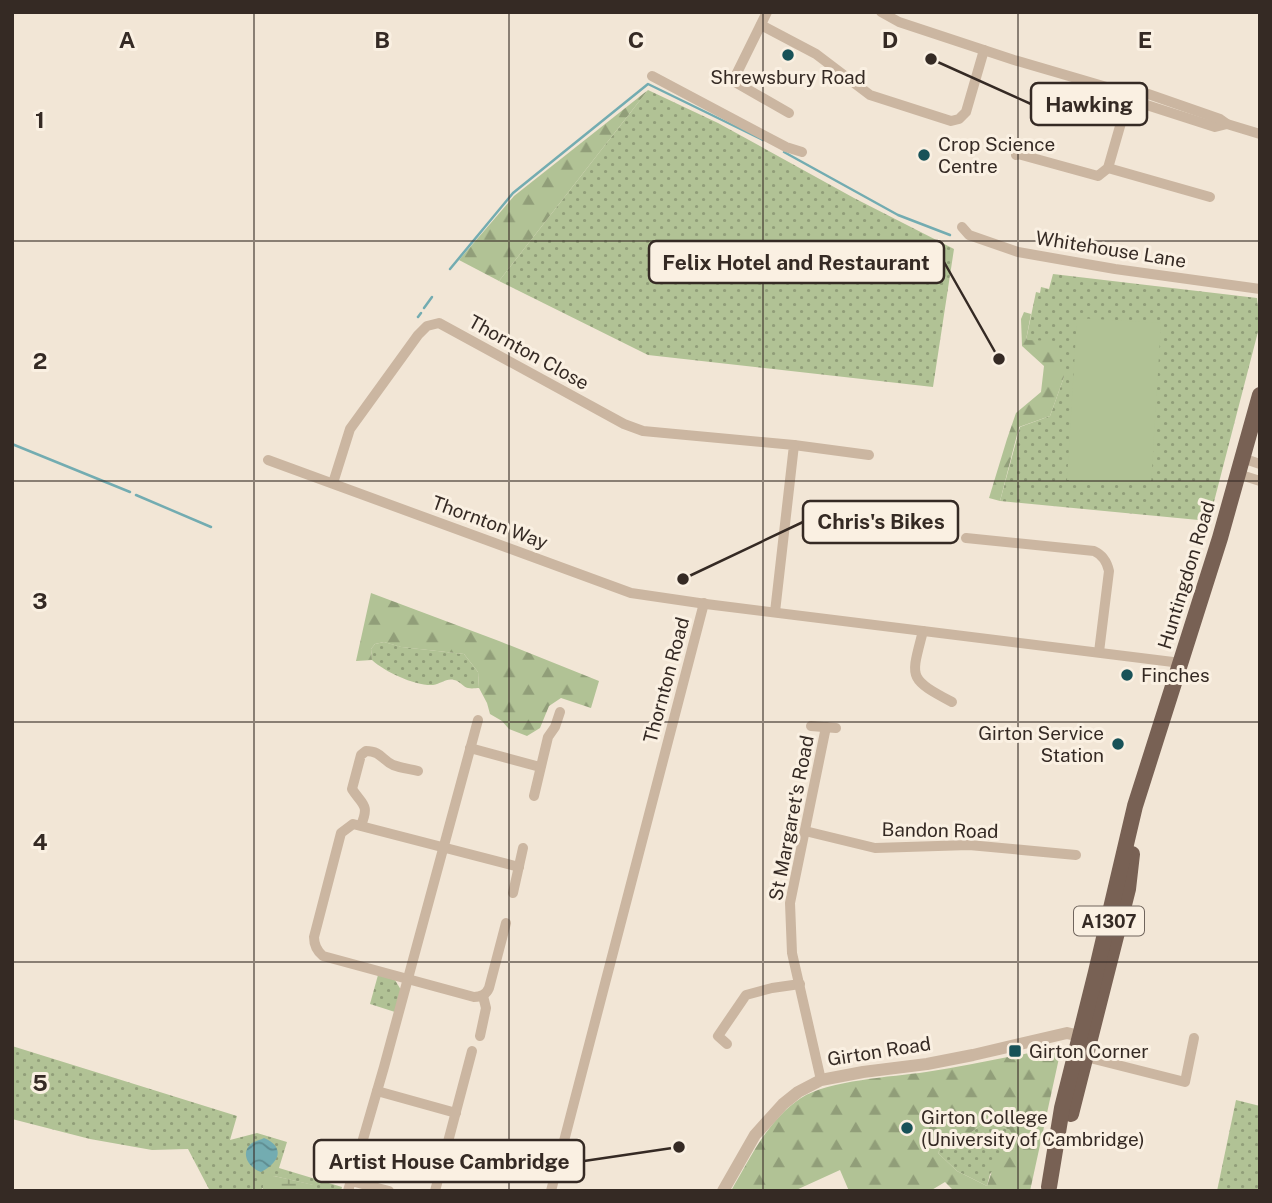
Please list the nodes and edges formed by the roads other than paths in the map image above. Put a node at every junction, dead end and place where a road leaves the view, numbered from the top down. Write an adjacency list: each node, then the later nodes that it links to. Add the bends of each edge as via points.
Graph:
1 (767, 12): 3 (street)
2 (881, 12): 4 (street)
3 (761, 24): 4 (street, via 816,54 870,95 951,121 966,112); 7 (street)
4 (984, 50): 8 (street)
5 (714, 74): 7 (street)
6 (652, 76): 11 (street)
7 (733, 81): 9 (street)
8 (1130, 94): 10 (street); 13 (street)
9 (789, 113)
10 (1260, 134)
11 (802, 152)
12 (1016, 155): 13 (street, via 1098,176)
13 (1108, 168): 14 (street)
14 (1210, 197)
15 (962, 227): 16 (street, Whitehouse Lane, via 970,235 1018,252)
16 (1260, 289)
17 (1260, 395): 22 (main road, Huntingdon Road / A1307)
18 (794, 445): 19 (street, Thornton Close); 24 (street, Thornton Close, via 643,431 439,323 418,335 350,429); 27 (street)
19 (869, 455)
20 (268, 460): 24 (street, Thornton Way)
21 (1260, 464): 22 (street)
22 (1240, 466): 23 (street); 30 (main road, Huntingdon Road / A1307)
23 (1260, 481)
24 (332, 483): 26 (street, Thornton Way, via 631,593)
25 (966, 538): 29 (street, via 1100,554 1110,571)
26 (704, 603): 27 (street, Thornton Road); 63 (street, Thornton Road)
27 (775, 612): 28 (street, Thornton Road)
28 (923, 631): 29 (street, Thornton Road); 31 (street, via 915,664 917,679)
29 (1099, 652): 30 (street, Thornton Road)
30 (1181, 663): 51 (main road, Huntingdon Road / A1307, via 1135,806 1128,889)
31 (952, 702)
32 (561, 712): 36 (street)
33 (478, 720): 35 (street)
34 (811, 726): 40 (street, St Margaret's Road, via 831,728)
35 (470, 748): 36 (street); 41 (street)
36 (540, 767): 38 (street)
37 (418, 771): 39 (street, via 390,764 373,751 360,755 352,789 365,806)
38 (534, 796)
39 (361, 825): 41 (street); 47 (street, via 353,824 341,833 314,943 323,956)
40 (805, 831): 43 (street, Bandon Road, via 875,848 969,845); 48 (street, St Margaret's Road, via 790,904 792,953)
41 (444, 847): 44 (street); 47 (street)
42 (523, 848): 44 (street)
43 (1076, 855)
44 (519, 867): 45 (street)
45 (513, 893)
46 (506, 923): 49 (street)
47 (408, 979): 49 (street, via 474,998); 57 (street)
48 (800, 984): 53 (street, via 747,995 718,1036); 56 (street, St Margaret's Road)
49 (483, 996): 50 (street, via 486,1008)
50 (480, 1036)
51 (1086, 1037): 55 (main road, Huntingdon Road / A1307); 56 (street, Girton Road, via 1067,1033 926,1064)
52 (1194, 1038): 55 (street, via 1185,1082)
53 (727, 1044)
54 (472, 1051): 58 (street)
55 (1081, 1056): 60 (main road, Huntingdon Road / A1307, via 1068,1126)
56 (821, 1080): 64 (street, Girton Road, via 783,1104 755,1135)
57 (377, 1091): 58 (street); 59 (street)
58 (456, 1113): 62 (street)
59 (349, 1186): 61 (street)
60 (1048, 1189)
61 (389, 1191)
62 (435, 1191)
63 (551, 1191)
64 (723, 1191)

